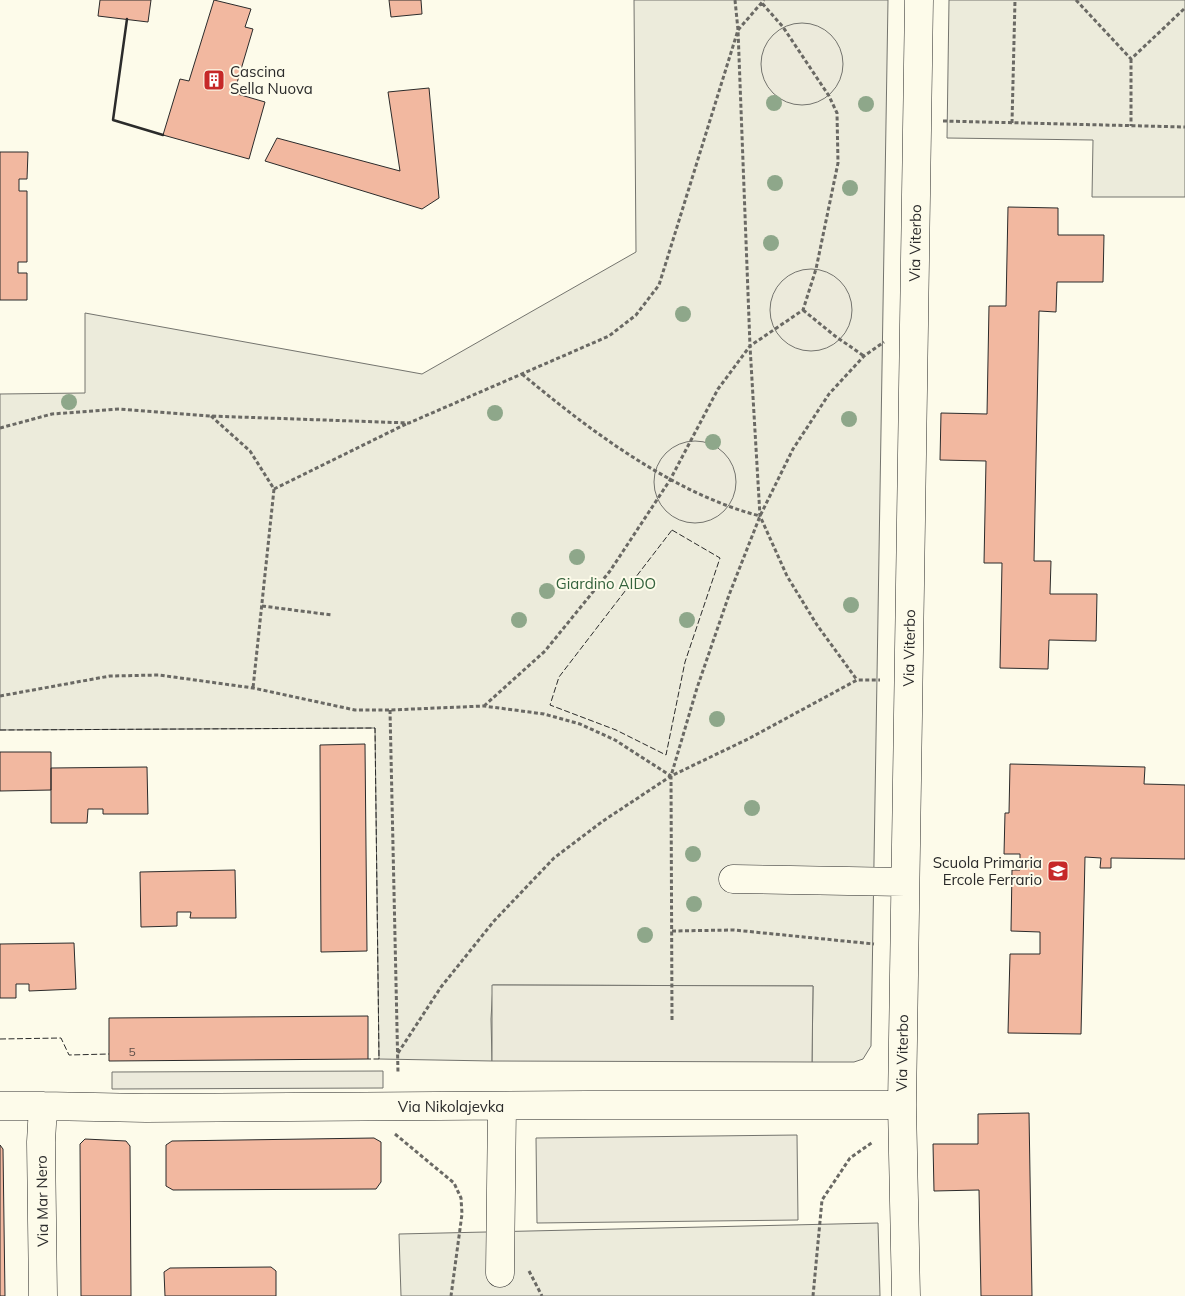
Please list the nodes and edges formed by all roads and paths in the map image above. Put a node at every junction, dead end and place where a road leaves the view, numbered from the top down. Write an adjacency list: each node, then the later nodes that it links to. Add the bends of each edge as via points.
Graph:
1 (735, 0): 7 (path)
2 (919, 0): 34 (street, Via Viterbo)
3 (1015, 0): 10 (path)
4 (1076, 0): 8 (path)
5 (762, 1): 7 (path); 13 (path, via 829,96 836,113 838,163 816,269)
6 (1185, 8): 8 (path)
7 (738, 30): 15 (path); 17 (path, via 658,286 636,315 609,336)
8 (1130, 59): 11 (path)
9 (942, 121): 10 (path)
10 (1012, 123): 11 (path)
11 (1131, 126): 12 (path)
12 (1185, 127)
13 (803, 310): 15 (path); 16 (path)
14 (884, 342): 16 (path)
15 (750, 346): 21 (path, via 718,389); 23 (path)
16 (864, 356): 23 (path, via 819,409 793,449)
17 (522, 374): 19 (path); 21 (path, via 566,411)
18 (210, 416): 19 (path); 20 (path, via 119,409 52,414); 22 (path, via 250,451)
19 (409, 423): 22 (path)
20 (0, 428)
21 (670, 480): 23 (path, via 736,510); 30 (path, via 610,571 544,651)
22 (274, 489): 24 (path)
23 (760, 516): 26 (path, via 787,576 816,625); 32 (path, via 700,678)
24 (262, 606): 25 (path); 28 (path)
25 (332, 615)
26 (857, 680): 27 (path); 32 (path)
27 (880, 680)
28 (253, 688): 29 (path, via 159,675 110,676); 31 (path, via 355,710)
29 (0, 696)
30 (484, 706): 31 (path); 32 (path, via 544,714 580,724 615,740)
31 (390, 710): 38 (path)
32 (671, 776): 35 (path); 38 (path, via 554,858 482,935 441,987)
33 (733, 879): 34 (street)
34 (905, 882): 43 (street, Via Viterbo)
35 (672, 931): 36 (path, via 734,930); 37 (path)
36 (874, 944)
37 (672, 1020)
38 (398, 1053): 39 (path)
39 (398, 1073)
40 (0, 1106): 41 (street, Via Nikolajevka)
41 (42, 1106): 42 (street, Via Nikolajevka); 48 (street, Via Mar Nero)
42 (502, 1106): 43 (street, Via Nikolajevka); 46 (street)
43 (902, 1106): 52 (street, Via Viterbo)
44 (392, 1132): 49 (path, via 454,1183 461,1198)
45 (873, 1142): 51 (path, via 850,1158 822,1200)
46 (500, 1273)
47 (529, 1273): 50 (path)
48 (43, 1296)
49 (452, 1296)
50 (542, 1296)
51 (813, 1296)
52 (906, 1296)

